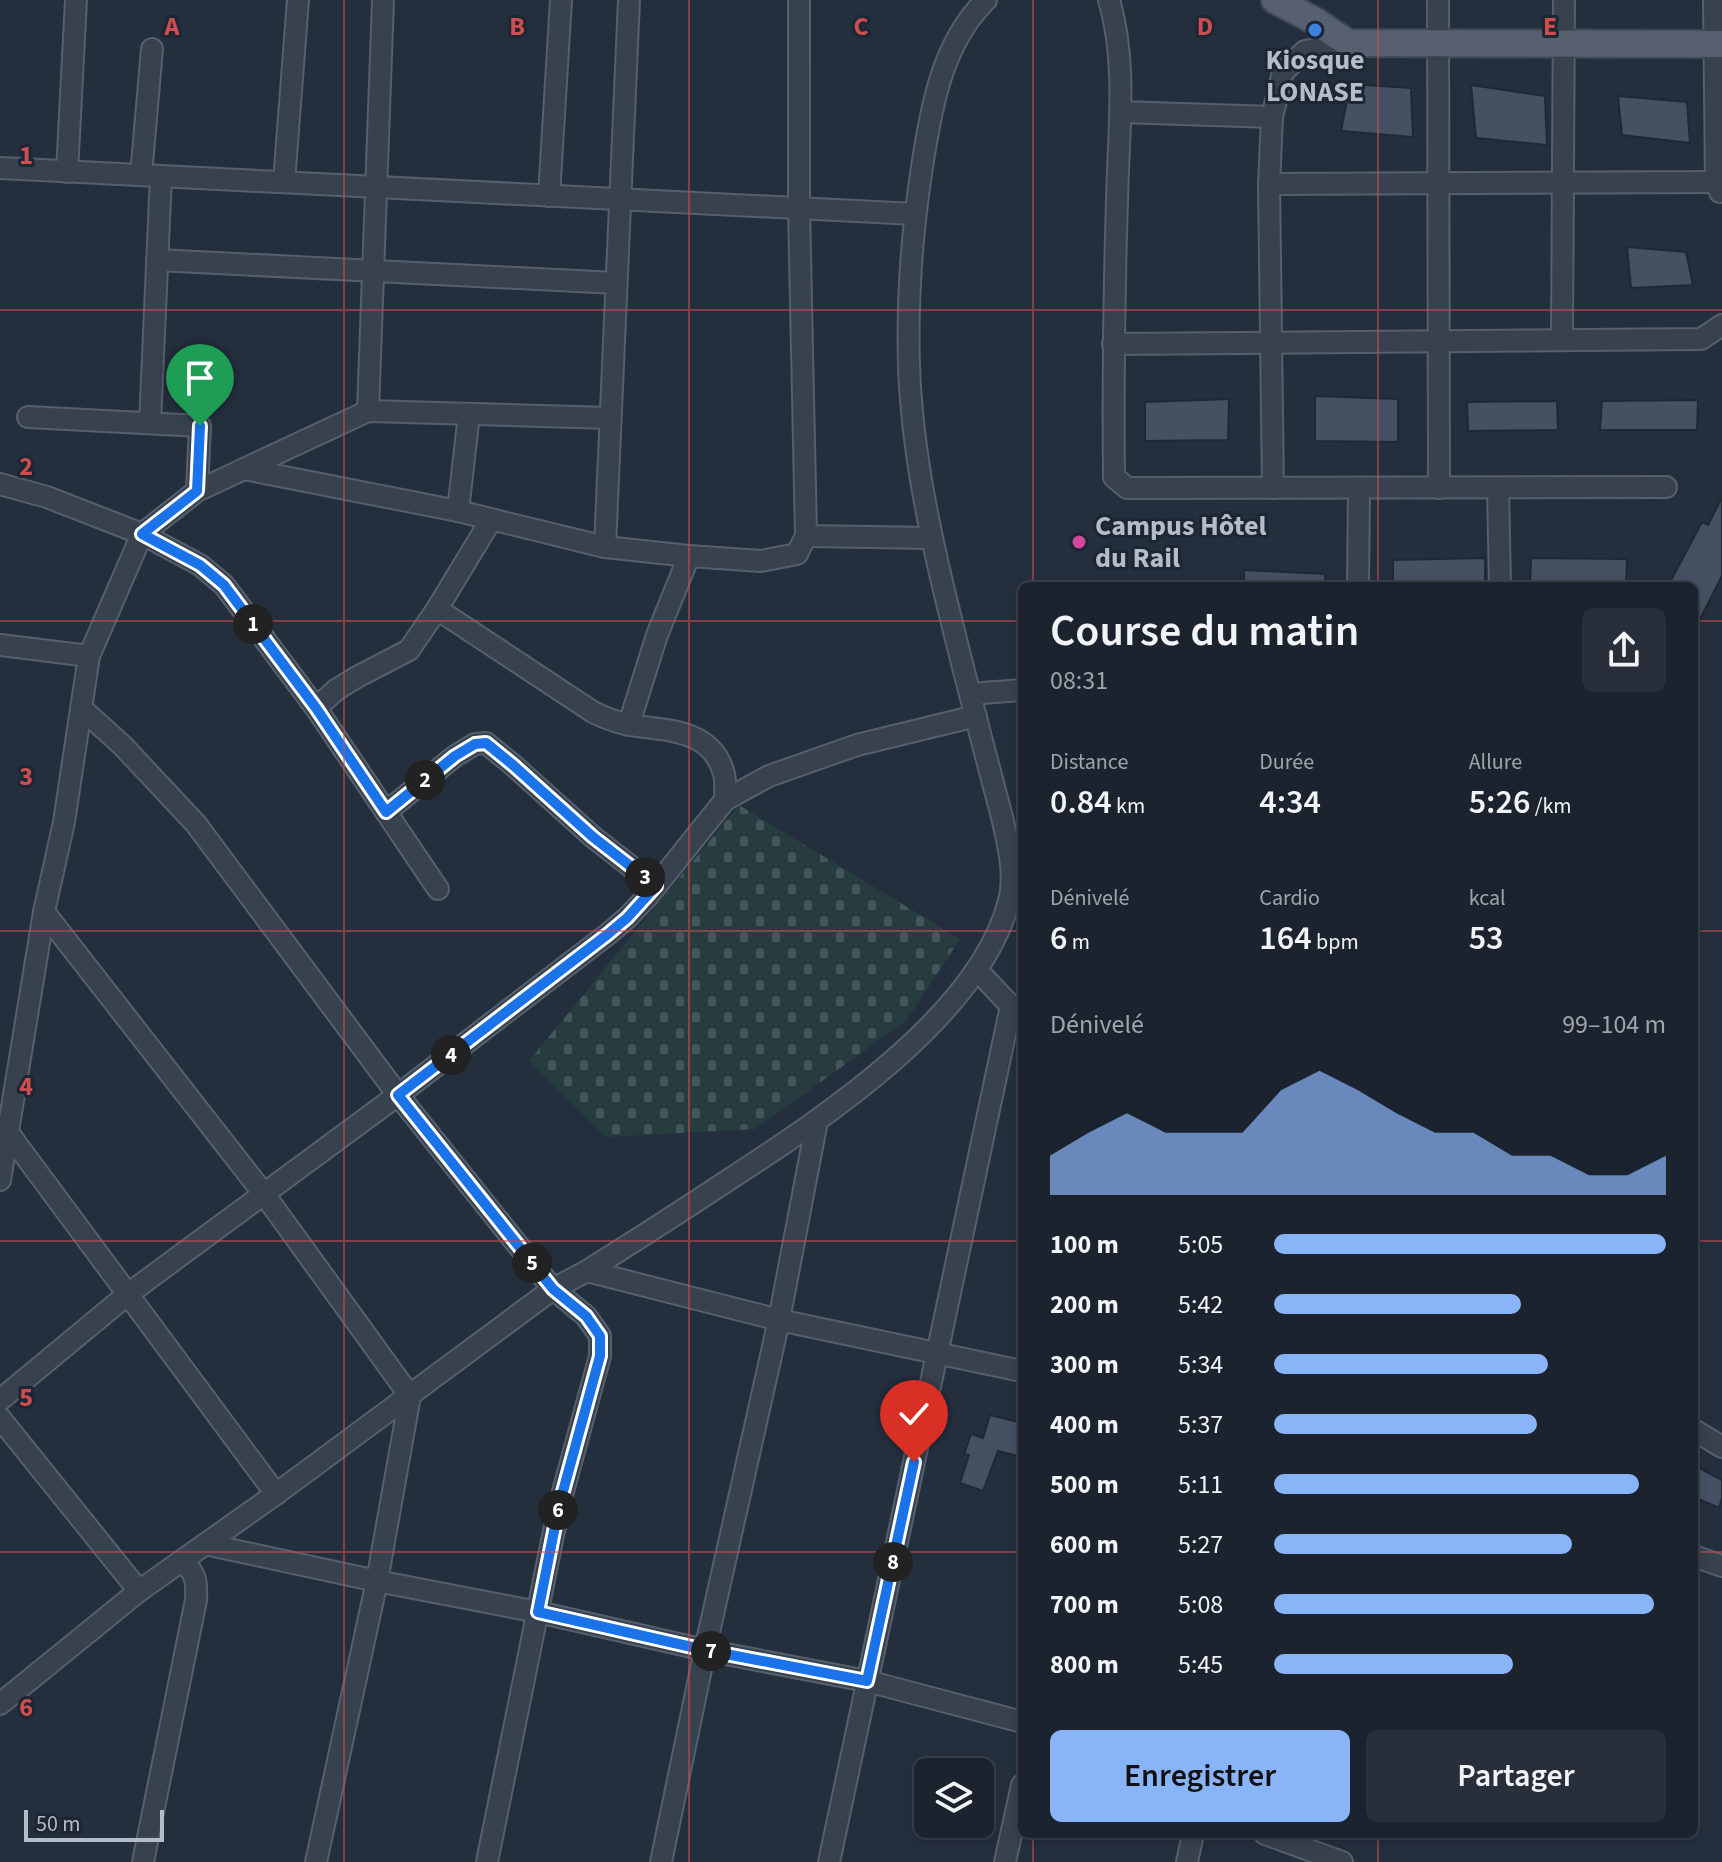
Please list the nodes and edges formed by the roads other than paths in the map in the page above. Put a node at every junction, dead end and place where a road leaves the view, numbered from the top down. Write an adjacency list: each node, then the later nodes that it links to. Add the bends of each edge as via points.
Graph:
1 (76, 0): 21 (street)
2 (298, 0): 23 (street)
3 (383, 0): 27 (street)
4 (561, 0): 29 (street)
5 (629, 0): 30 (street)
6 (799, 0): 31 (street)
7 (986, 0): 32 (street, via 940,78)
8 (1109, 0): 18 (street, via 1116,23)
9 (1275, 0): 13 (main road)
10 (1438, 0): 14 (street)
11 (1564, 0): 15 (street)
12 (1714, 0): 16 (street)
13 (1348, 43): 14 (main road); 19 (street, via 1305,51 1283,72)
14 (1438, 44): 15 (main road); 25 (street)
15 (1564, 44): 16 (main road); 26 (street)
16 (1718, 44): 28 (street)
17 (152, 49): 22 (street)
18 (1122, 112): 19 (street); 40 (street)
19 (1272, 117): 24 (street)
20 (0, 168): 21 (street)
21 (67, 172): 22 (street)
22 (151, 176): 23 (street); 33 (street)
23 (284, 182): 27 (street)
24 (1269, 184): 25 (street); 38 (street)
25 (1439, 184): 26 (street); 39 (street)
26 (1563, 184): 28 (street); 37 (street)
27 (376, 187): 29 (street); 34 (street)
28 (1720, 187)
29 (549, 196): 30 (street)
30 (620, 199): 31 (street); 35 (street)
31 (799, 208): 32 (street); 57 (street)
32 (915, 214): 58 (street, via 909,368)
33 (157, 260): 34 (street); 45 (street)
34 (373, 271): 35 (street); 41 (street)
35 (616, 283): 44 (street)
36 (1722, 325): 37 (street, via 1701,339)
37 (1562, 340): 39 (street)
38 (1271, 342): 39 (street); 40 (street); 49 (street)
39 (1439, 342): 51 (street)
40 (1113, 344): 49 (street, via 1114,477 1127,488)
41 (368, 411): 42 (street); 46 (street)
42 (469, 414): 44 (street); 54 (street)
43 (28, 417): 45 (street)
44 (610, 418): 59 (street)
45 (150, 423): 53 (street, via 200,426)
46 (244, 469): 53 (street); 54 (street)
47 (0, 484): 56 (street)
48 (1666, 487): 52 (street)
49 (1273, 488): 50 (street)
50 (1359, 488): 51 (street); 61 (street)
51 (1439, 488): 52 (street)
52 (1498, 488): 62 (street)
53 (197, 491): 56 (street)
54 (458, 511): 55 (street)
55 (491, 520): 59 (street); 63 (street)
56 (142, 534): 65 (street); 68 (street, via 200,565 224,585)
57 (806, 536): 58 (street); 60 (street, via 797,554 761,561)
58 (931, 538): 67 (street)
59 (605, 547): 60 (street)
60 (689, 556): 71 (street)
61 (1358, 582)
62 (1500, 582)
63 (437, 609): 68 (street, via 409,650 336,690); 71 (street, via 593,712)
64 (0, 645): 65 (street)
65 (89, 656): 69 (street)
66 (1018, 690): 67 (street)
67 (970, 694): 70 (street)
68 (316, 708): 73 (street)
69 (82, 709): 77 (street); 79 (street, via 196,824)
70 (976, 716): 72 (street, via 857,745 769,776); 74 (street)
71 (629, 724): 72 (street, via 699,739 716,756 724,775)
72 (725, 800): 75 (street)
73 (386, 812): 75 (street, via 455,756 486,743); 76 (street)
74 (1015, 847): 78 (street, via 1010,899)
75 (656, 886): 79 (street, via 608,934)
76 (438, 889)
77 (44, 912): 81 (street); 83 (street)
78 (977, 970): 80 (street, via 940,1016); 88 (street, via 1011,1006)
79 (398, 1095): 83 (street); 85 (street)
80 (817, 1121): 84 (street); 87 (street)
81 (4, 1130): 82 (street); 86 (street)
82 (0, 1180)
83 (264, 1194): 86 (street); 90 (street)
84 (587, 1271): 85 (street); 87 (street)
85 (553, 1289): 90 (street); 102 (street, via 586,1316 600,1336 600,1356 559,1506)
86 (128, 1294): 91 (street); 95 (street)
87 (779, 1320): 88 (street); 103 (street)
88 (937, 1353): 89 (street); 104 (street)
89 (1018, 1370)
90 (410, 1396): 95 (street); 100 (street)
91 (0, 1400)
92 (0, 1418): 101 (street)
93 (1698, 1432): 94 (street)
94 (1722, 1447)
95 (276, 1494): 96 (street)
96 (205, 1544): 98 (street); 100 (street)
97 (1698, 1557): 99 (street)
98 (183, 1560): 101 (street); 110 (street, via 194,1572 196,1600)
99 (1722, 1566)
100 (377, 1581): 102 (street); 111 (street)
101 (139, 1591): 105 (street)
102 (538, 1612): 103 (street); 112 (street)
103 (705, 1650): 104 (street); 113 (street)
104 (867, 1681): 106 (street); 114 (street)
105 (0, 1704)
106 (1018, 1721)
107 (1018, 1803): 115 (street)
108 (1192, 1838): 116 (street)
109 (1276, 1838): 117 (street)
110 (143, 1862)
111 (316, 1862)
112 (487, 1862)
113 (661, 1862)
114 (829, 1862)
115 (1005, 1862)
116 (1187, 1862)
117 (1342, 1862)

